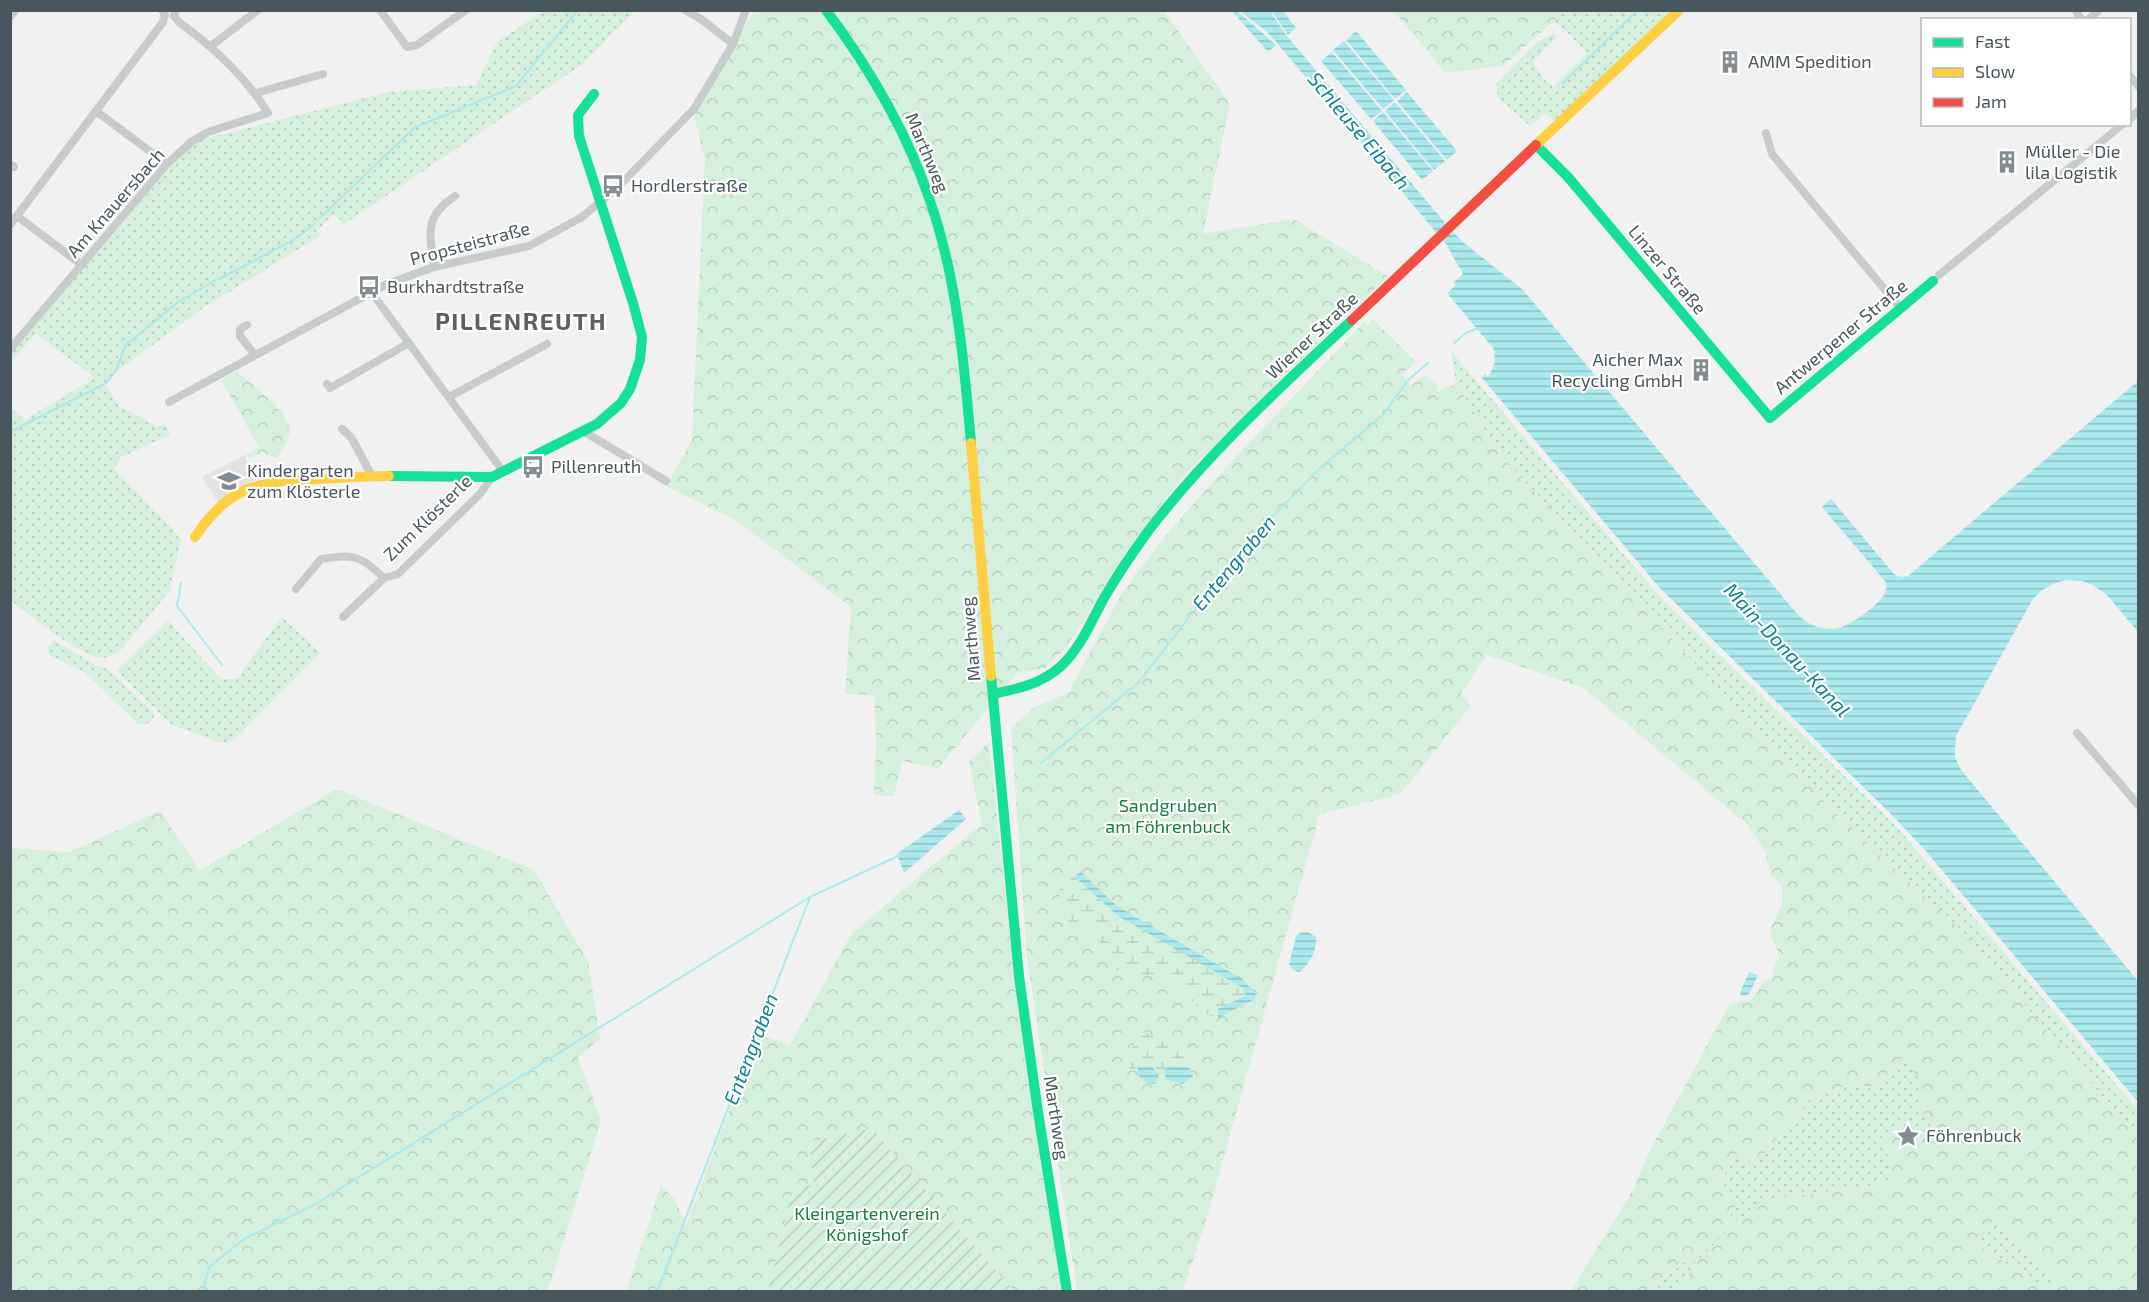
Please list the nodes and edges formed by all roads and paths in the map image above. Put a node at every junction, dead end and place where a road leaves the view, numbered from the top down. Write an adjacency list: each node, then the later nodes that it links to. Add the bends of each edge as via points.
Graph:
1 (16, 10): 11 (street)
2 (258, 10): 13 (street)
3 (380, 10): 4 (street, via 407,47 417,45)
4 (466, 10)
5 (685, 10): 12 (street)
6 (746, 10): 12 (street, Propsteistraße)
7 (826, 10): 50 (main road, Marthweg, via 866,67 901,130 942,239 965,389)
8 (1679, 10): 20 (main road, Wiener Straße)
9 (164, 13): 17 (street, via 164,22)
10 (174, 13): 13 (street)
11 (10, 18)
12 (733, 44): 23 (street, Propsteistraße, via 694,109)
13 (211, 46): 15 (street)
14 (323, 74): 15 (street)
15 (256, 93): 21 (street, Am Knauersbach, via 268,113 207,132)
16 (594, 94): 23 (main road, via 581,109 577,127)
17 (96, 111): 21 (street); 24 (street)
18 (2121, 126): 28 (street, Antwerpener Straße)
19 (1766, 133): 30 (street, via 1772,154)
20 (1536, 145): 39 (main road, Linzer Straße, via 1568,177); 50 (main road, Wiener Straße, via 1279,389 1182,488 1124,564 1063,665 1026,687)
21 (167, 164): 26 (street, Am Knauersbach)
22 (455, 196): 27 (street, via 444,203 431,222)
23 (601, 201): 27 (street, Propsteistraße, via 582,217 529,246); 41 (main road, Zum Klösterle, via 642,337 640,360 630,388 611,413)
24 (17, 216): 25 (street); 26 (street)
25 (10, 225)
26 (82, 265): 34 (street, Am Knauersbach)
27 (434, 267): 29 (street, Propsteistraße)
28 (1936, 278): 30 (main road, Antwerpener Straße)
29 (372, 293): 32 (street); 35 (street, Propsteistraße)
30 (1901, 309): 39 (main road, Antwerpener Straße)
31 (247, 325): 35 (street, via 240,329 240,336)
32 (409, 343): 36 (street, via 330,388); 37 (street)
33 (547, 345): 37 (street)
34 (10, 349)
35 (255, 355): 38 (street, Propsteistraße)
36 (327, 384)
37 (449, 398): 42 (street)
38 (169, 402)
39 (1770, 418)
40 (342, 429): 43 (street, via 351,437)
41 (583, 431): 42 (main road, Zum Klösterle); 45 (street)
42 (502, 470): 44 (main road, Zum Klösterle)
43 (372, 476): 44 (main road, Zum Klösterle); 46 (main road, Zum Klösterle, via 259,484 219,506)
44 (492, 477): 47 (street, Zum Klösterle, via 480,494 398,574)
45 (666, 481)
46 (195, 537)
47 (384, 578): 48 (street, Zum Klösterle, via 365,561 348,555 321,559); 49 (street, Zum Klösterle)
48 (296, 590)
49 (343, 617)
50 (993, 694): 53 (main road, Marthweg, via 1017,954)
51 (2077, 733): 52 (street)
52 (2139, 805)
53 (1067, 1292)

